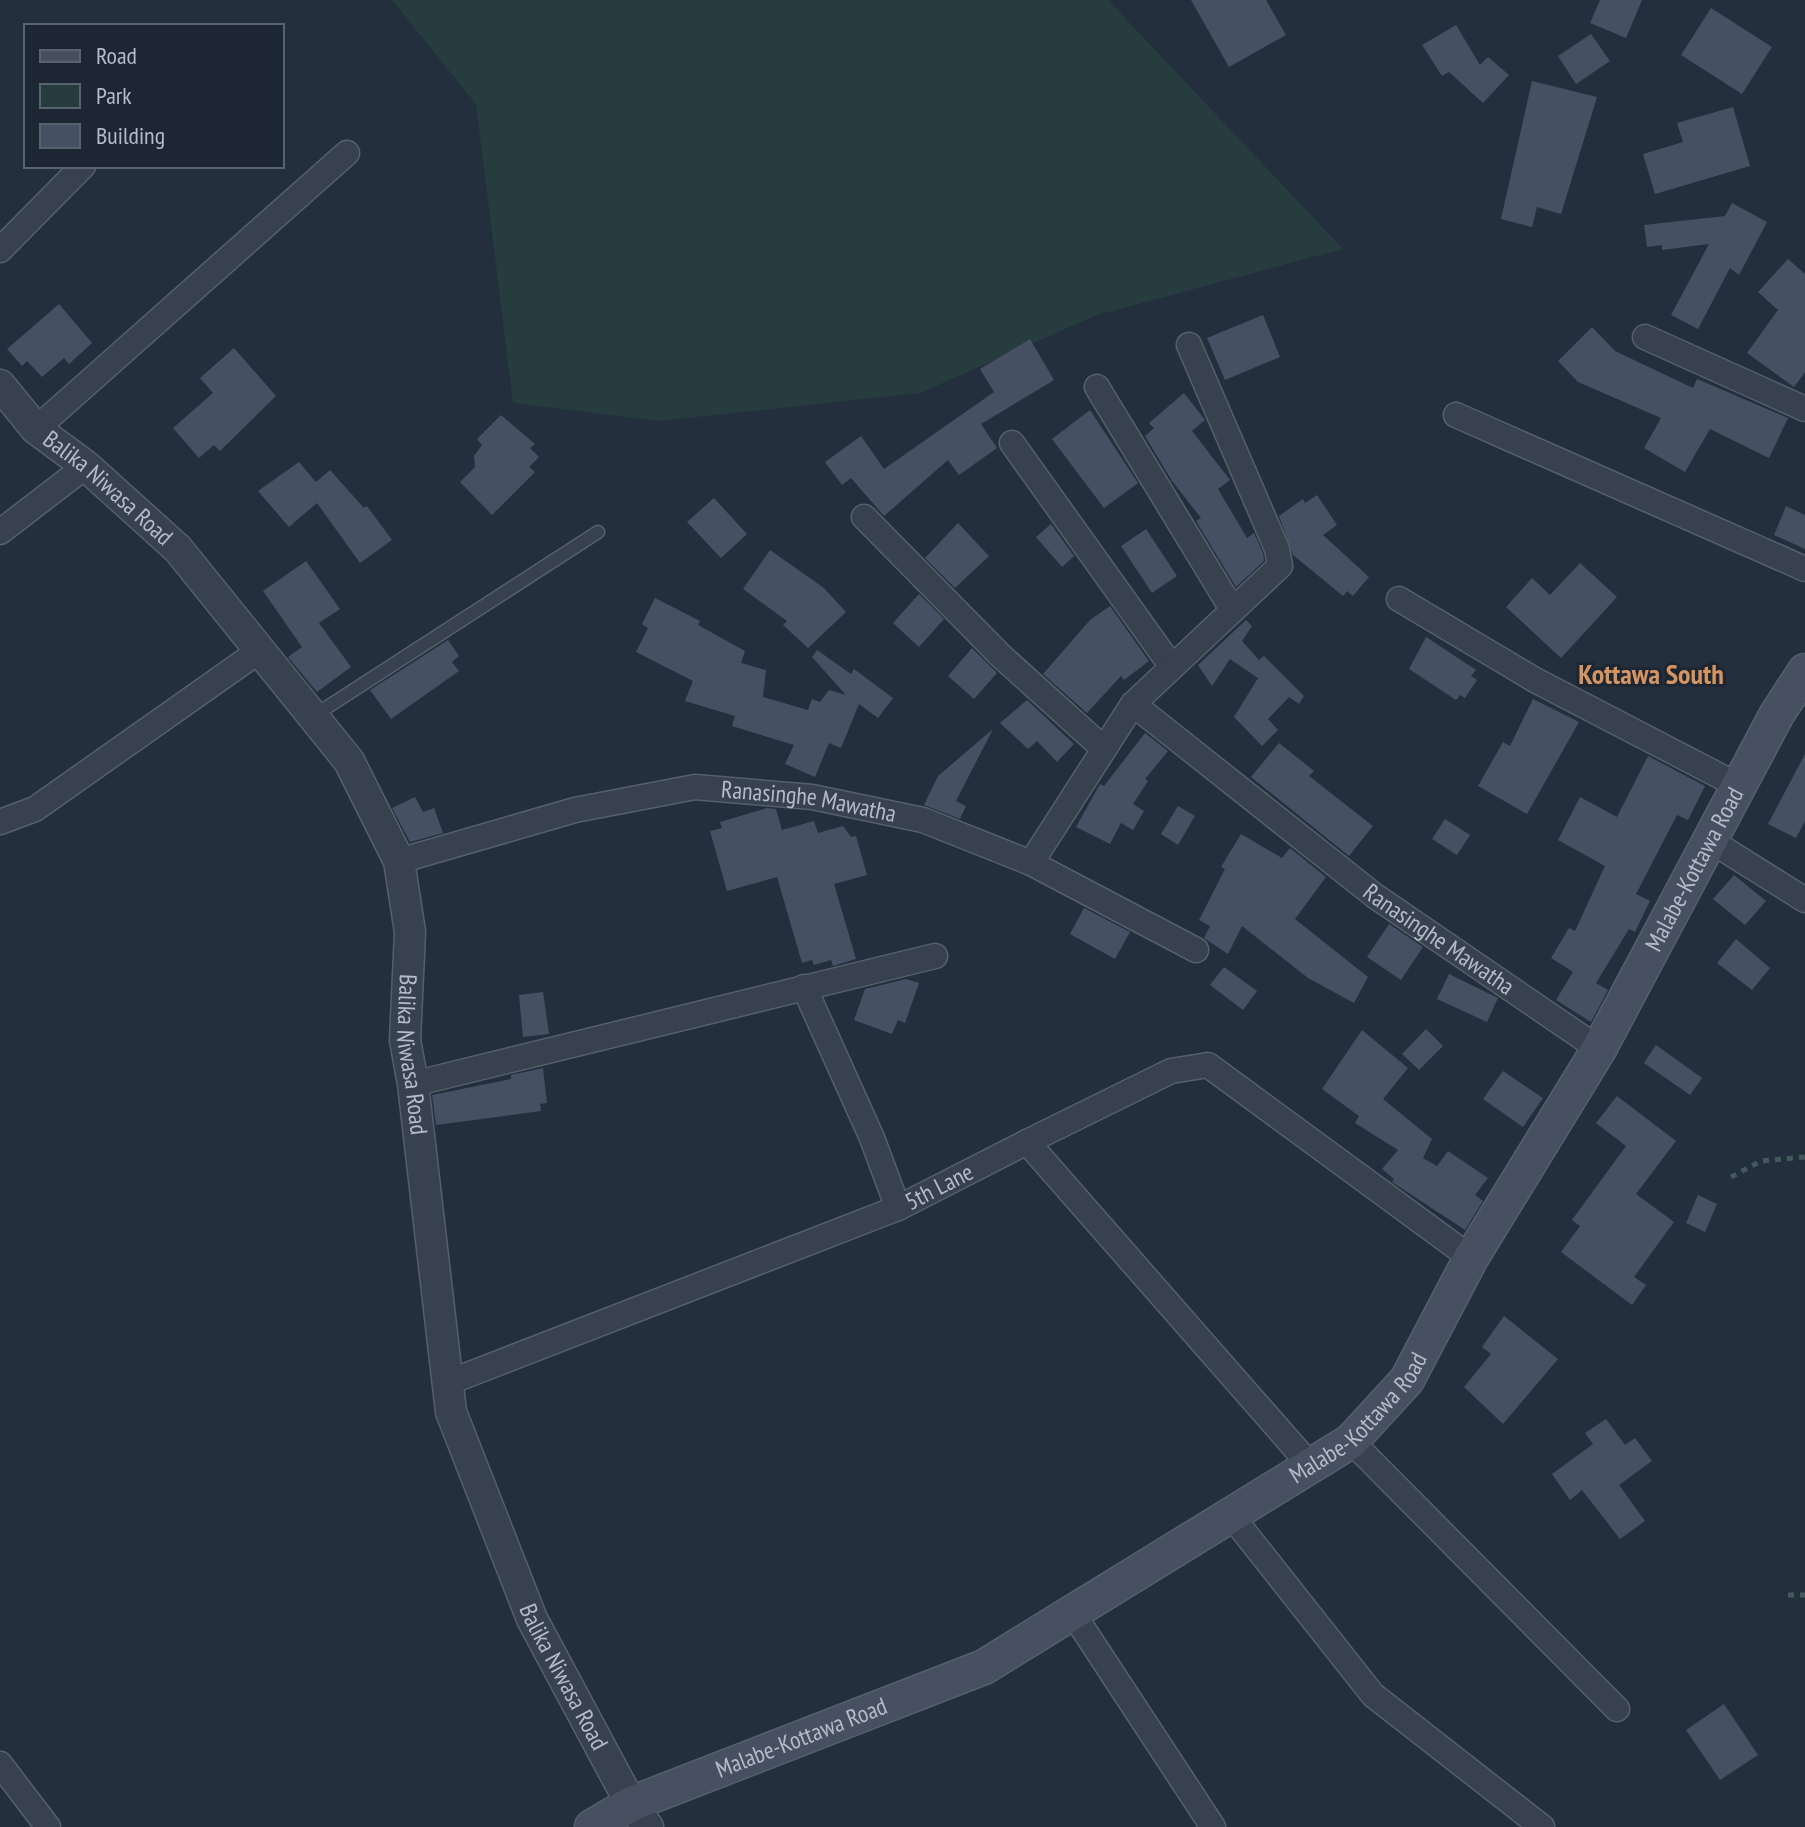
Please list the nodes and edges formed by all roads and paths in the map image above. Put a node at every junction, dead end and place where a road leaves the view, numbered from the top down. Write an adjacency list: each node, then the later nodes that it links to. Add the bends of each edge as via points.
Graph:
1 (347, 153): 10 (street)
2 (81, 168): 3 (street)
3 (0, 250)
4 (1645, 337): 8 (street)
5 (1189, 345): 18 (street, via 1280,566)
6 (0, 385): 10 (street, Balika Niwasa Road)
7 (1097, 387): 18 (street)
8 (1805, 409)
9 (1456, 415): 16 (street)
10 (36, 429): 12 (street, Balika Niwasa Road)
11 (1012, 443): 20 (street)
12 (86, 466): 14 (street); 19 (street, Balika Niwasa Road, via 178,549)
13 (864, 517): 24 (street, via 1001,656)
14 (0, 532)
15 (598, 532): 23 (lane)
16 (1805, 569)
17 (1399, 599): 25 (street, via 1535,680)
18 (1232, 609): 20 (street)
19 (259, 651): 23 (street, Balika Niwasa Road); 26 (street, via 35,809)
20 (1172, 667): 22 (street)
21 (1805, 671): 25 (main road, Malabe-Kottawa Road)
22 (1133, 704): 24 (street); 34 (street, Ranasinghe Mawatha, via 1375,896)
23 (312, 717): 28 (street, Balika Niwasa Road, via 349,761)
24 (1104, 749): 29 (street)
25 (1739, 786): 27 (main road, Malabe-Kottawa Road)
26 (0, 822)
27 (1711, 841): 30 (street); 34 (main road, Malabe-Kottawa Road)
28 (399, 861): 29 (street, Ranasinghe Mawatha, via 575,810 695,787 812,797 923,820); 35 (street, Balika Niwasa Road, via 410,932 405,1040)
29 (1031, 863): 31 (street, Ranasinghe Mawatha)
30 (1805, 900)
31 (1196, 950)
32 (935, 956): 33 (street)
33 (804, 987): 35 (street); 39 (street)
34 (1599, 1049): 40 (main road, Malabe-Kottawa Road)
35 (413, 1084): 41 (street, Balika Niwasa Road)
36 (1027, 1142): 39 (street, 5th Lane); 40 (street, 5th Lane, via 1171,1071 1208,1065); 43 (street)
37 (1805, 1157): 38 (path, via 1761,1161)
38 (1731, 1177)
39 (898, 1208): 41 (street, 5th Lane)
40 (1471, 1258): 42 (main road, Malabe-Kottawa Road, via 1407,1380)
41 (447, 1383): 50 (street, Balika Niwasa Road, via 451,1412 532,1619)
42 (1351, 1441): 43 (main road, Malabe-Kottawa Road); 48 (street)
43 (1310, 1465): 44 (main road, Malabe-Kottawa Road)
44 (1230, 1514): 47 (main road, Malabe-Kottawa Road); 54 (street, via 1373,1695)
45 (1788, 1595): 46 (path)
46 (1805, 1595)
47 (1072, 1612): 50 (main road, Malabe-Kottawa Road, via 984,1667); 53 (street)
48 (1617, 1709)
49 (0, 1764): 51 (street)
50 (639, 1816): 52 (main road, Malabe-Kottawa Road)
51 (48, 1827)
52 (592, 1827)
53 (1213, 1827)
54 (1542, 1827)

